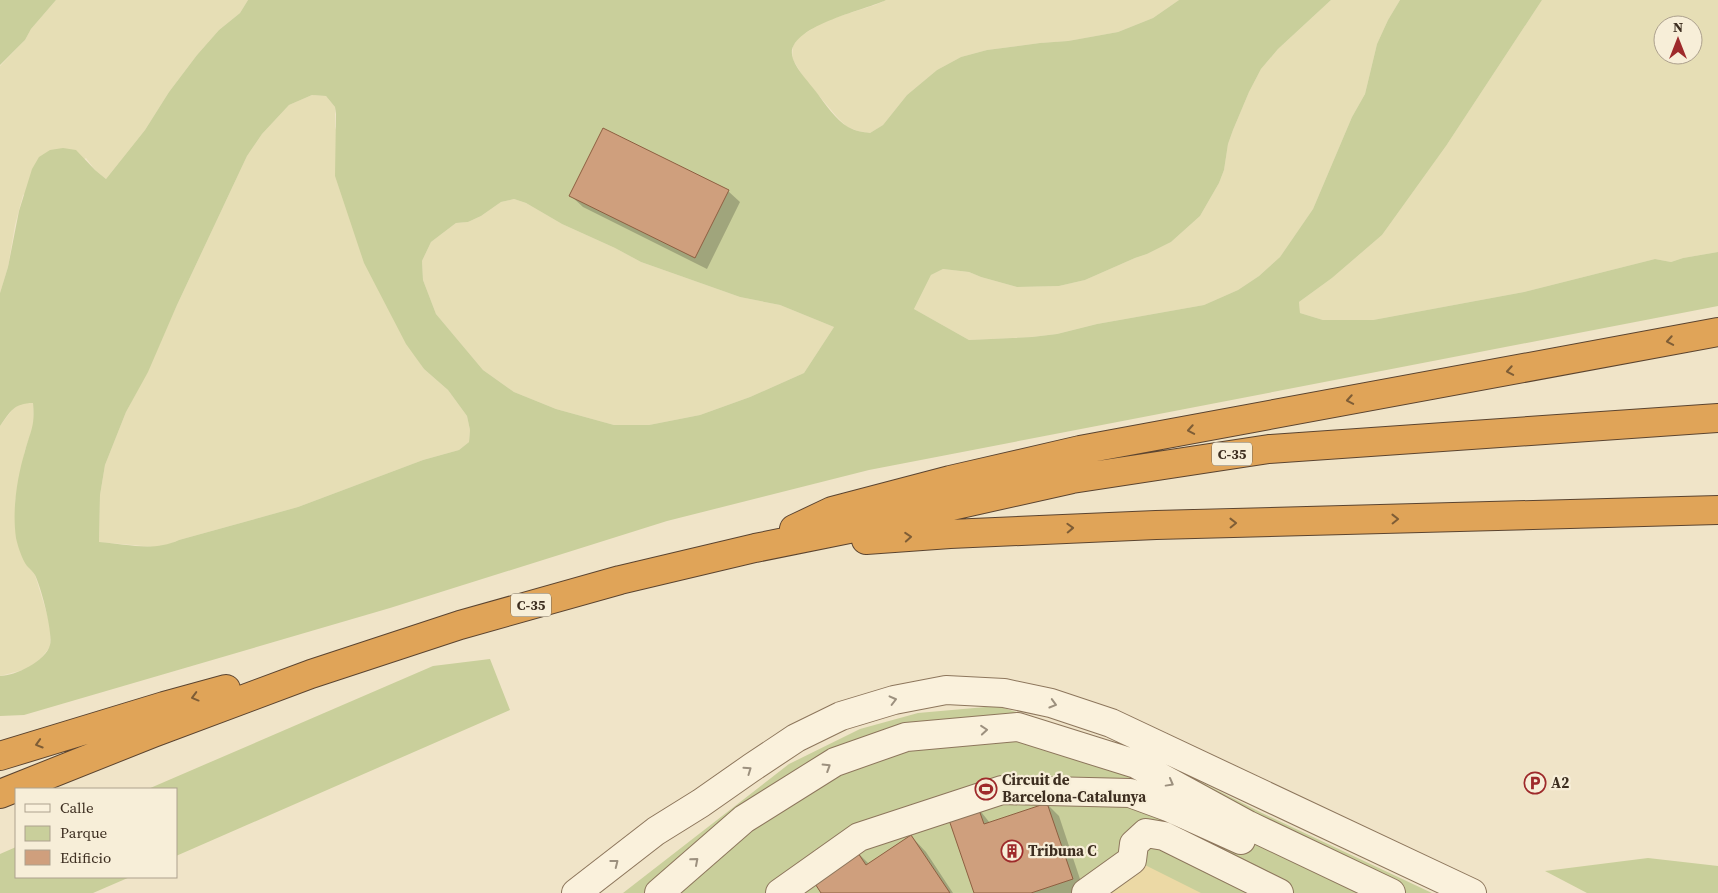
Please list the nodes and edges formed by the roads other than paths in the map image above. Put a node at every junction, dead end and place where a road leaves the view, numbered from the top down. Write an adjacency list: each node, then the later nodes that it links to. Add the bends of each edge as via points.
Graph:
1 (1718, 332): 4 (highway, one-way to 4, via 1080,450 832,512)
2 (1718, 418): 4 (highway, C-35, via 1269,449 1072,479)
3 (1718, 510): 4 (highway, one-way to 3, via 950,534 1146,525)
4 (755, 548): 5 (highway, C-35, via 620,580 460,624)
5 (311, 674): 6 (highway, one-way to 6, via 229,688); 7 (highway, C-35)
6 (0, 756)
7 (15, 788)
8 (15, 788): 9 (highway, C-35)
9 (0, 794)
10 (576, 893): 17 (street, one-way to 17, via 656,832 796,738 841,716 894,700 946,690 1004,692 1112,723)
11 (659, 893): 16 (street, one-way to 16, via 744,818 835,762 906,737 1018,726 1136,764 1248,825)
12 (780, 893): 15 (street, via 859,837 1002,790 1130,793 1168,807)
13 (1086, 893): 14 (street, via 1132,860 1134,844 1146,833 1164,836)
14 (1279, 893)
15 (1356, 893)
16 (1391, 893)
17 (1472, 893)

